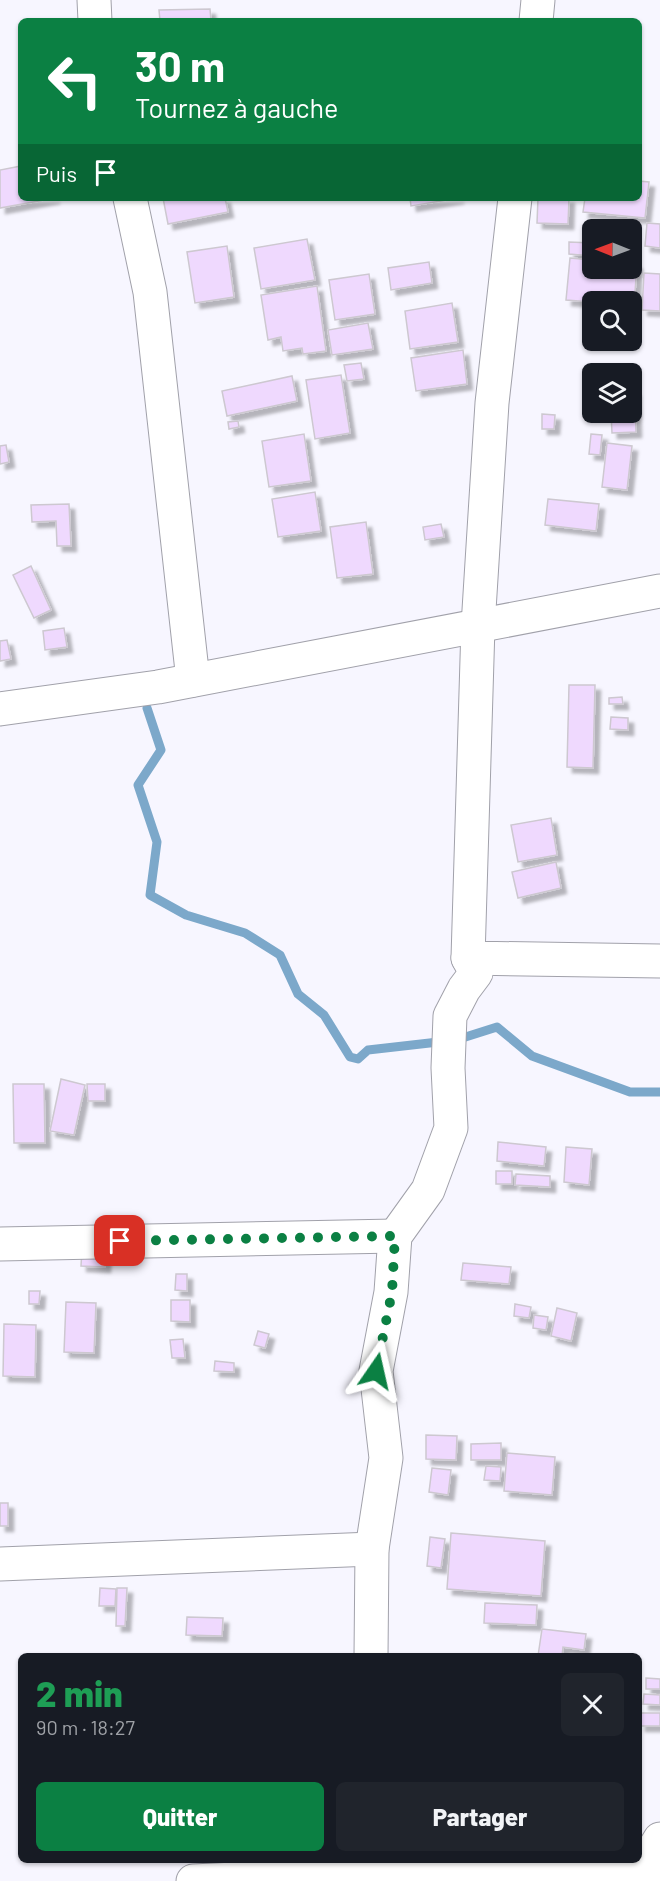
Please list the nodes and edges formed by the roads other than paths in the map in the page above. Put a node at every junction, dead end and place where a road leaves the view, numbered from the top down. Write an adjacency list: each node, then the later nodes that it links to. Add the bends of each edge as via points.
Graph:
1 (93, 0): 3 (street)
2 (538, 0): 4 (street)
3 (95, 18)
4 (536, 18)
5 (131, 201): 9 (street, via 150,292)
6 (515, 201): 8 (street, via 492,403)
7 (660, 591): 8 (street)
8 (478, 626): 9 (street); 11 (street)
9 (194, 680): 10 (street)
10 (0, 709)
11 (468, 958): 12 (street); 13 (street, via 476,973 450,1016 451,1128 428,1190)
12 (660, 961)
13 (395, 1236): 14 (street); 15 (street, via 392,1292 376,1371 386,1458)
14 (0, 1244)
15 (372, 1549): 16 (street); 17 (street)
16 (0, 1564)
17 (371, 1653)
18 (660, 1839): 20 (street)
19 (368, 1867): 20 (street); 21 (street)
20 (649, 1876)
21 (194, 1881)

